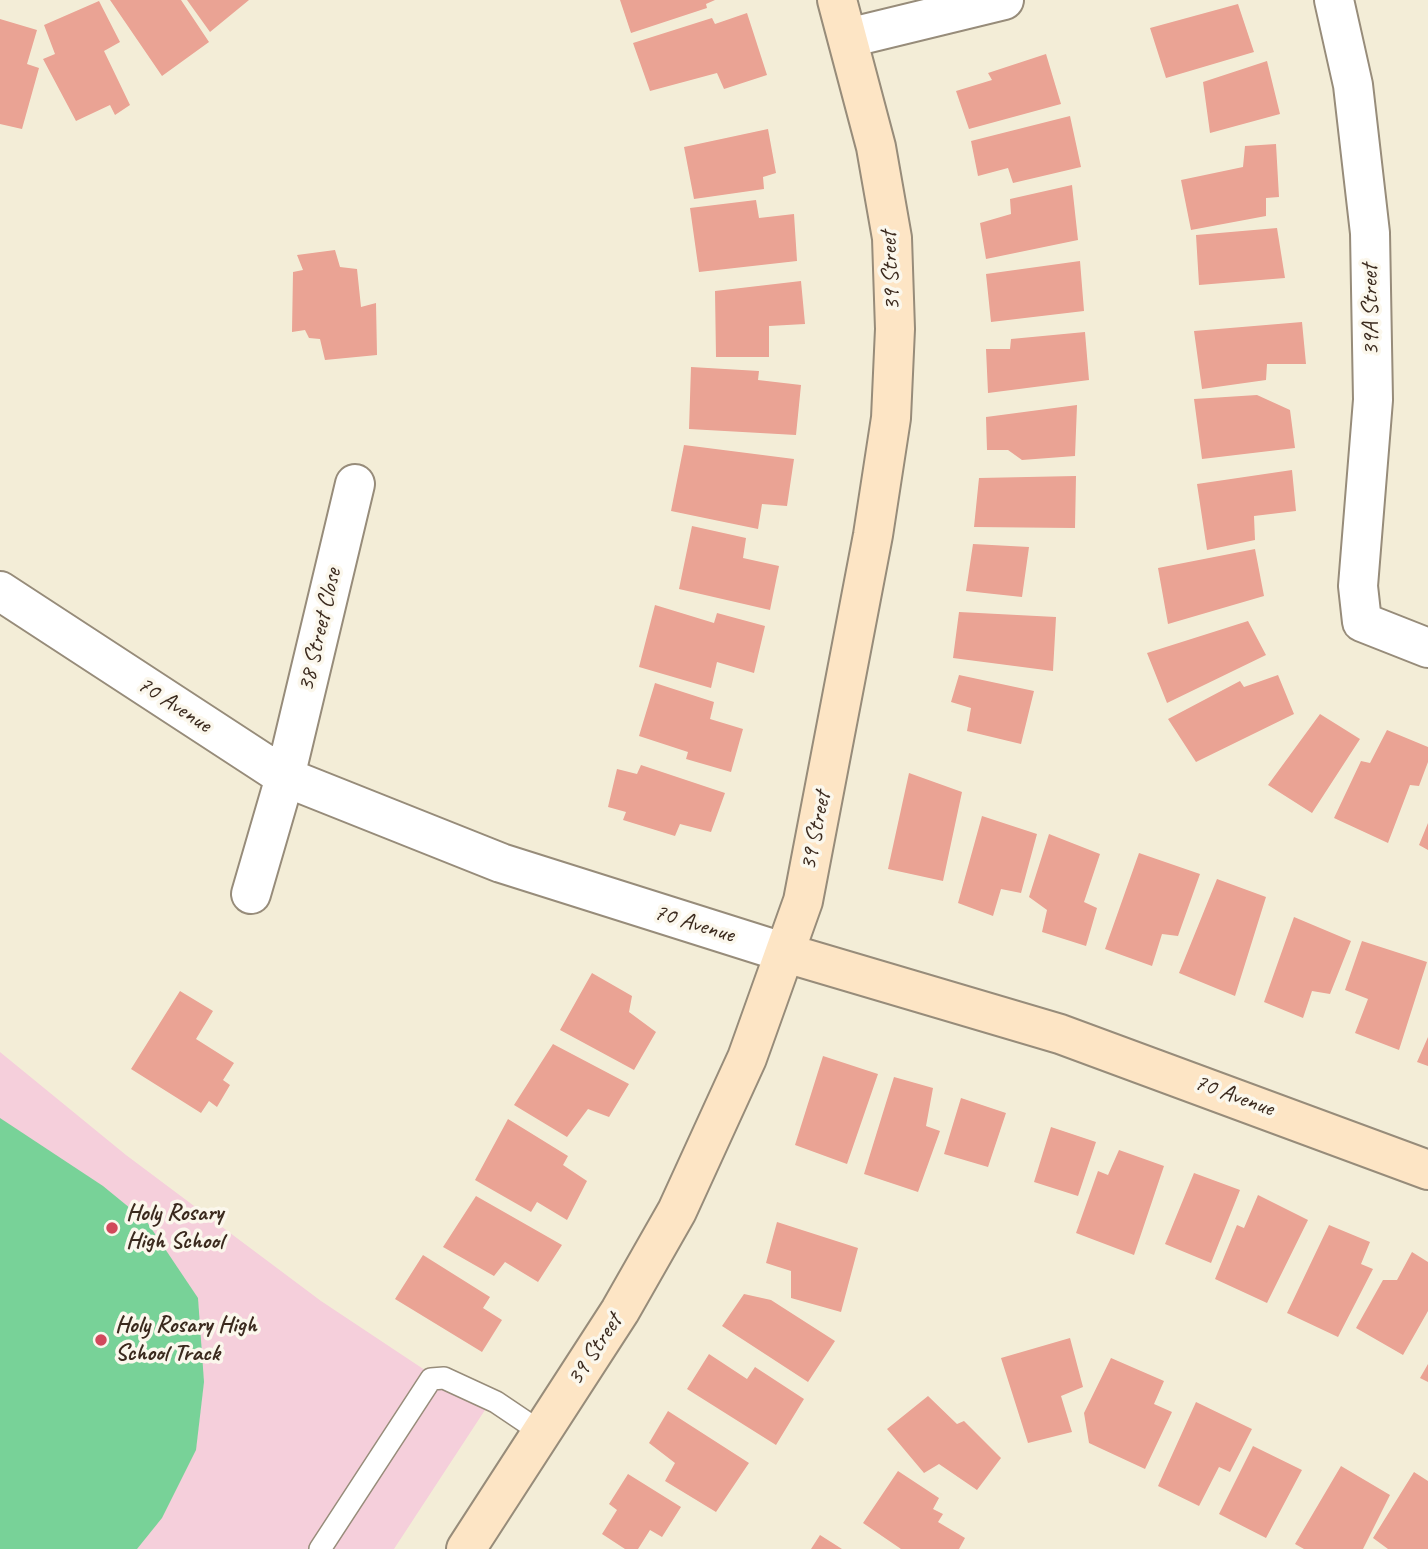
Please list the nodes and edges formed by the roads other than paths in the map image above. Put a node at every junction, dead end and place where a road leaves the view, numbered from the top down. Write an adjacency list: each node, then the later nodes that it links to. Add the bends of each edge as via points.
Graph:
1 (836, 0): 4 (street, 39 Street)
2 (1004, 0): 4 (street)
3 (1334, 0): 7 (street, 39A Street, via 1353,85 1370,233 1373,400 1357,586 1362,622)
4 (848, 38): 10 (street, 39 Street, via 876,146 892,238 895,329 891,418 804,893)
5 (355, 484): 8 (street, 38 Street Close)
6 (0, 591): 8 (street, 70 Avenue)
7 (1428, 648)
8 (285, 777): 9 (street, 38 Street Close); 10 (street, 70 Avenue, via 501,863)
9 (251, 894)
10 (786, 953): 11 (street, 70 Avenue, via 1060,1034); 12 (street, 39 Street, via 747,1058 677,1211)
11 (1428, 1170)
12 (542, 1433): 13 (lane, via 496,1402 444,1378 431,1379); 14 (street, 39 Street)
13 (320, 1549)
14 (466, 1549)

